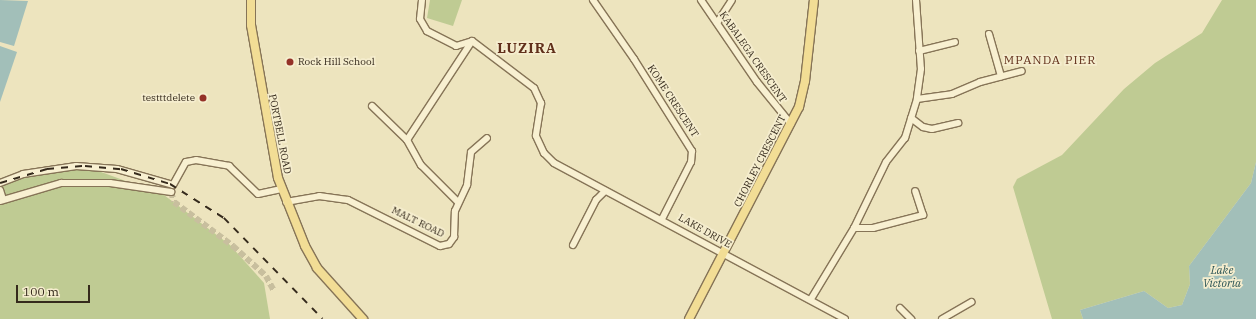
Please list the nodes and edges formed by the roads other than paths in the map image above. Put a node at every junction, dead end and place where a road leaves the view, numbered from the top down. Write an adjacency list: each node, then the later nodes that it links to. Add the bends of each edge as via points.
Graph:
1 (251, 0): 24 (main road, PORTBELL ROAD, via 251,25 274,161)
2 (422, 0): 10 (street, via 420,19 427,31 456,46)
3 (593, 0): 31 (street, KOME CRESCENT, via 692,151 691,162)
4 (701, 0): 8 (street, KABALEGA CRESCENT)
5 (732, 0): 8 (street)
6 (814, 0): 19 (main road, CHORLEY CRESCENT, via 806,81)
7 (916, 0): 12 (street)
8 (717, 23): 19 (street, KABALEGA CRESCENT, via 754,77)
9 (989, 34): 14 (street)
10 (472, 41): 21 (street); 25 (street, LAKE DRIVE, via 536,92 541,105 536,136 544,153 554,163)
11 (955, 42): 12 (street)
12 (919, 51): 15 (street, via 921,81)
13 (1022, 71): 14 (street)
14 (1001, 76): 15 (street, via 952,94)
15 (918, 99): 17 (street)
16 (372, 106): 21 (street)
17 (911, 118): 18 (street, via 923,127 932,128); 32 (street, via 905,138 886,162)
18 (958, 123)
19 (791, 124): 34 (main road, CHORLEY CRESCENT)
20 (488, 138): 30 (street, MALT ROAD, via 471,152 468,185)
21 (407, 140): 30 (street, via 425,169)
22 (0, 183): 24 (street, via 23,174 76,166 117,169 173,185 186,162 196,160 229,166 258,194)
23 (0, 190): 28 (street)
24 (282, 190): 29 (main road, PORTBELL ROAD)
25 (605, 191): 31 (street, LAKE DRIVE); 33 (street, via 596,200)
26 (915, 191): 32 (street, via 922,214 873,228)
27 (171, 192): 28 (street, via 90,181 61,183)
28 (2, 200)
29 (286, 202): 30 (street, MALT ROAD, via 319,196 353,202 441,247 449,244 454,237); 38 (main road, PORTBELL ROAD, via 317,268)
30 (458, 202)
31 (662, 219): 34 (street, LAKE DRIVE)
32 (854, 228): 35 (street)
33 (574, 245)
34 (724, 253): 35 (street, LAKE DRIVE); 39 (main road, CHORLEY CRESCENT)
35 (811, 299): 40 (street, LAKE DRIVE)
36 (971, 302): 42 (street)
37 (900, 308): 41 (street)
38 (363, 319)
39 (689, 319)
40 (845, 319)
41 (911, 319)
42 (942, 319)

